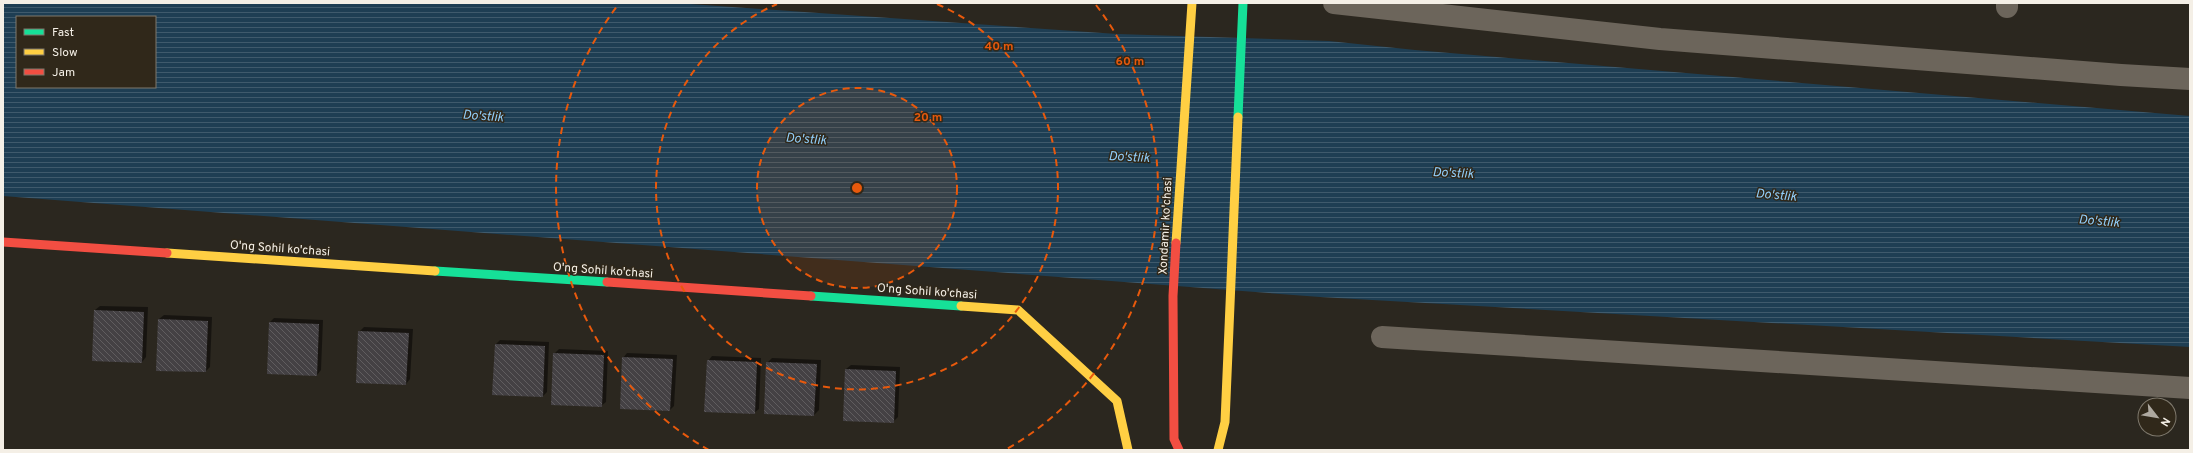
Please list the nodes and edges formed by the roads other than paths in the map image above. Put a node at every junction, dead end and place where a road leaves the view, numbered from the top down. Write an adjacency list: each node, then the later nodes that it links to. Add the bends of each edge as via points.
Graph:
1 (1192, 3): 9 (street, Xondamir ko'chasi, via 1173,296 1174,439)
2 (1243, 3): 10 (street, via 1225,422)
3 (1334, 3): 4 (street, via 1660,40)
4 (2190, 79)
5 (3, 242): 8 (street, O'ng Sohil ko'chasi, via 1018,310 1117,401)
6 (1382, 337): 7 (street)
7 (2190, 388)
8 (1128, 450)
9 (1179, 450)
10 (1218, 450)

